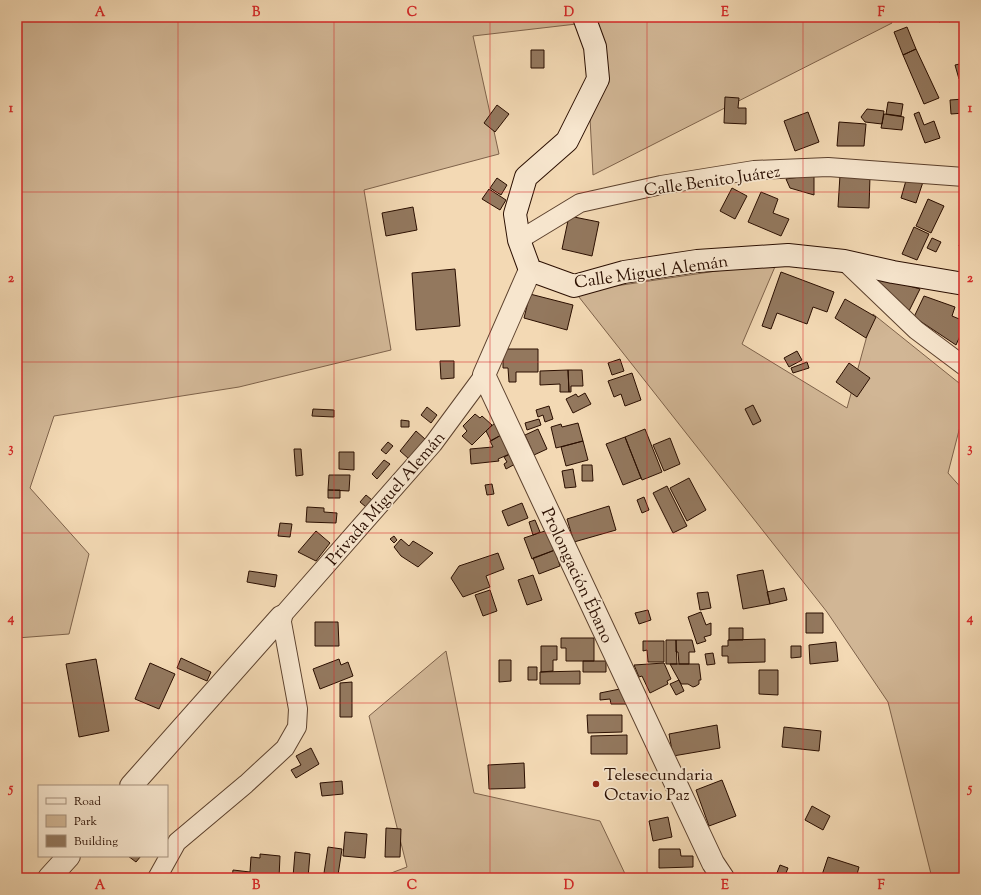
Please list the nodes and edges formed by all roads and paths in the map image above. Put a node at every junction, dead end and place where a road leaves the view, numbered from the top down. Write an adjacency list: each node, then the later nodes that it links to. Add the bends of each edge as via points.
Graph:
1 (584, 17): 3 (street, via 595,47 598,79 567,141 526,177 515,214)
2 (964, 177): 3 (street, Calle Benito Juárez, via 828,167 754,170 661,185 580,203)
3 (519, 240): 5 (street)
4 (844, 261): 5 (street, Calle Miguel Alemán, via 788,255 697,261 624,272 574,286); 6 (street, Calle Miguel Alemán); 7 (street, via 916,330)
5 (530, 270): 8 (street)
6 (964, 284)
7 (964, 366)
8 (484, 375): 9 (street, Privada Miguel Alemán, via 433,444); 14 (street, Prolongación Ébano, via 706,849)
9 (282, 617): 10 (street); 13 (street, via 298,708 297,727 285,748 177,842)
10 (132, 785)
11 (68, 857): 12 (street)
12 (49, 878)
13 (157, 878)
14 (723, 878)

